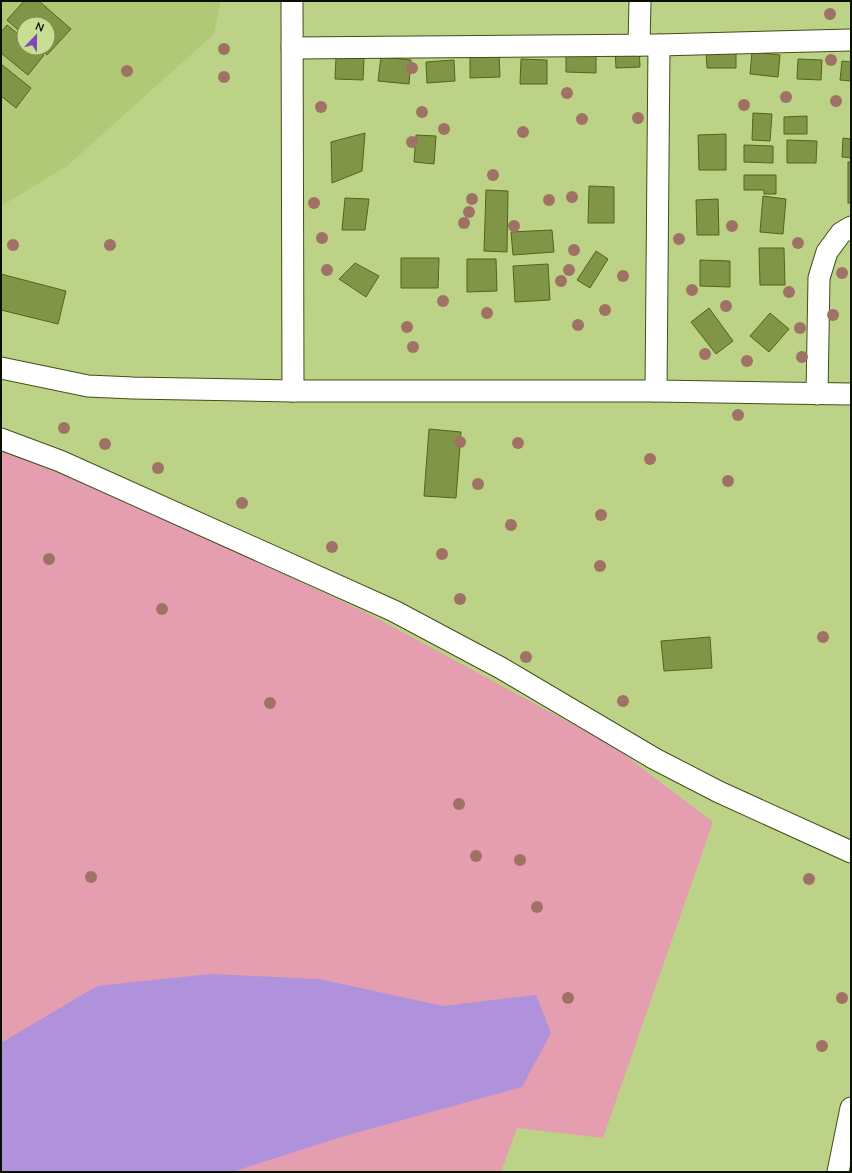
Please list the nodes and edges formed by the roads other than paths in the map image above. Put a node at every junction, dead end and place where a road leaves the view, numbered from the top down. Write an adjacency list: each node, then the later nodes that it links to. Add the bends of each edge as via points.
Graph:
1 (292, 1): 5 (street)
2 (640, 1): 4 (street)
3 (851, 40): 4 (street)
4 (649, 45): 5 (street); 8 (street)
5 (292, 48): 9 (street)
6 (851, 227): 10 (street, via 841,233 827,252 819,278)
7 (1, 368): 9 (street, via 108,388)
8 (656, 390): 9 (street); 10 (street)
9 (294, 392)
10 (817, 394): 11 (street)
11 (851, 394)
12 (1, 439): 13 (street, via 60,462 394,611 501,668 655,759 719,792)
13 (851, 852)
14 (851, 1108): 15 (street)
15 (838, 1172)

